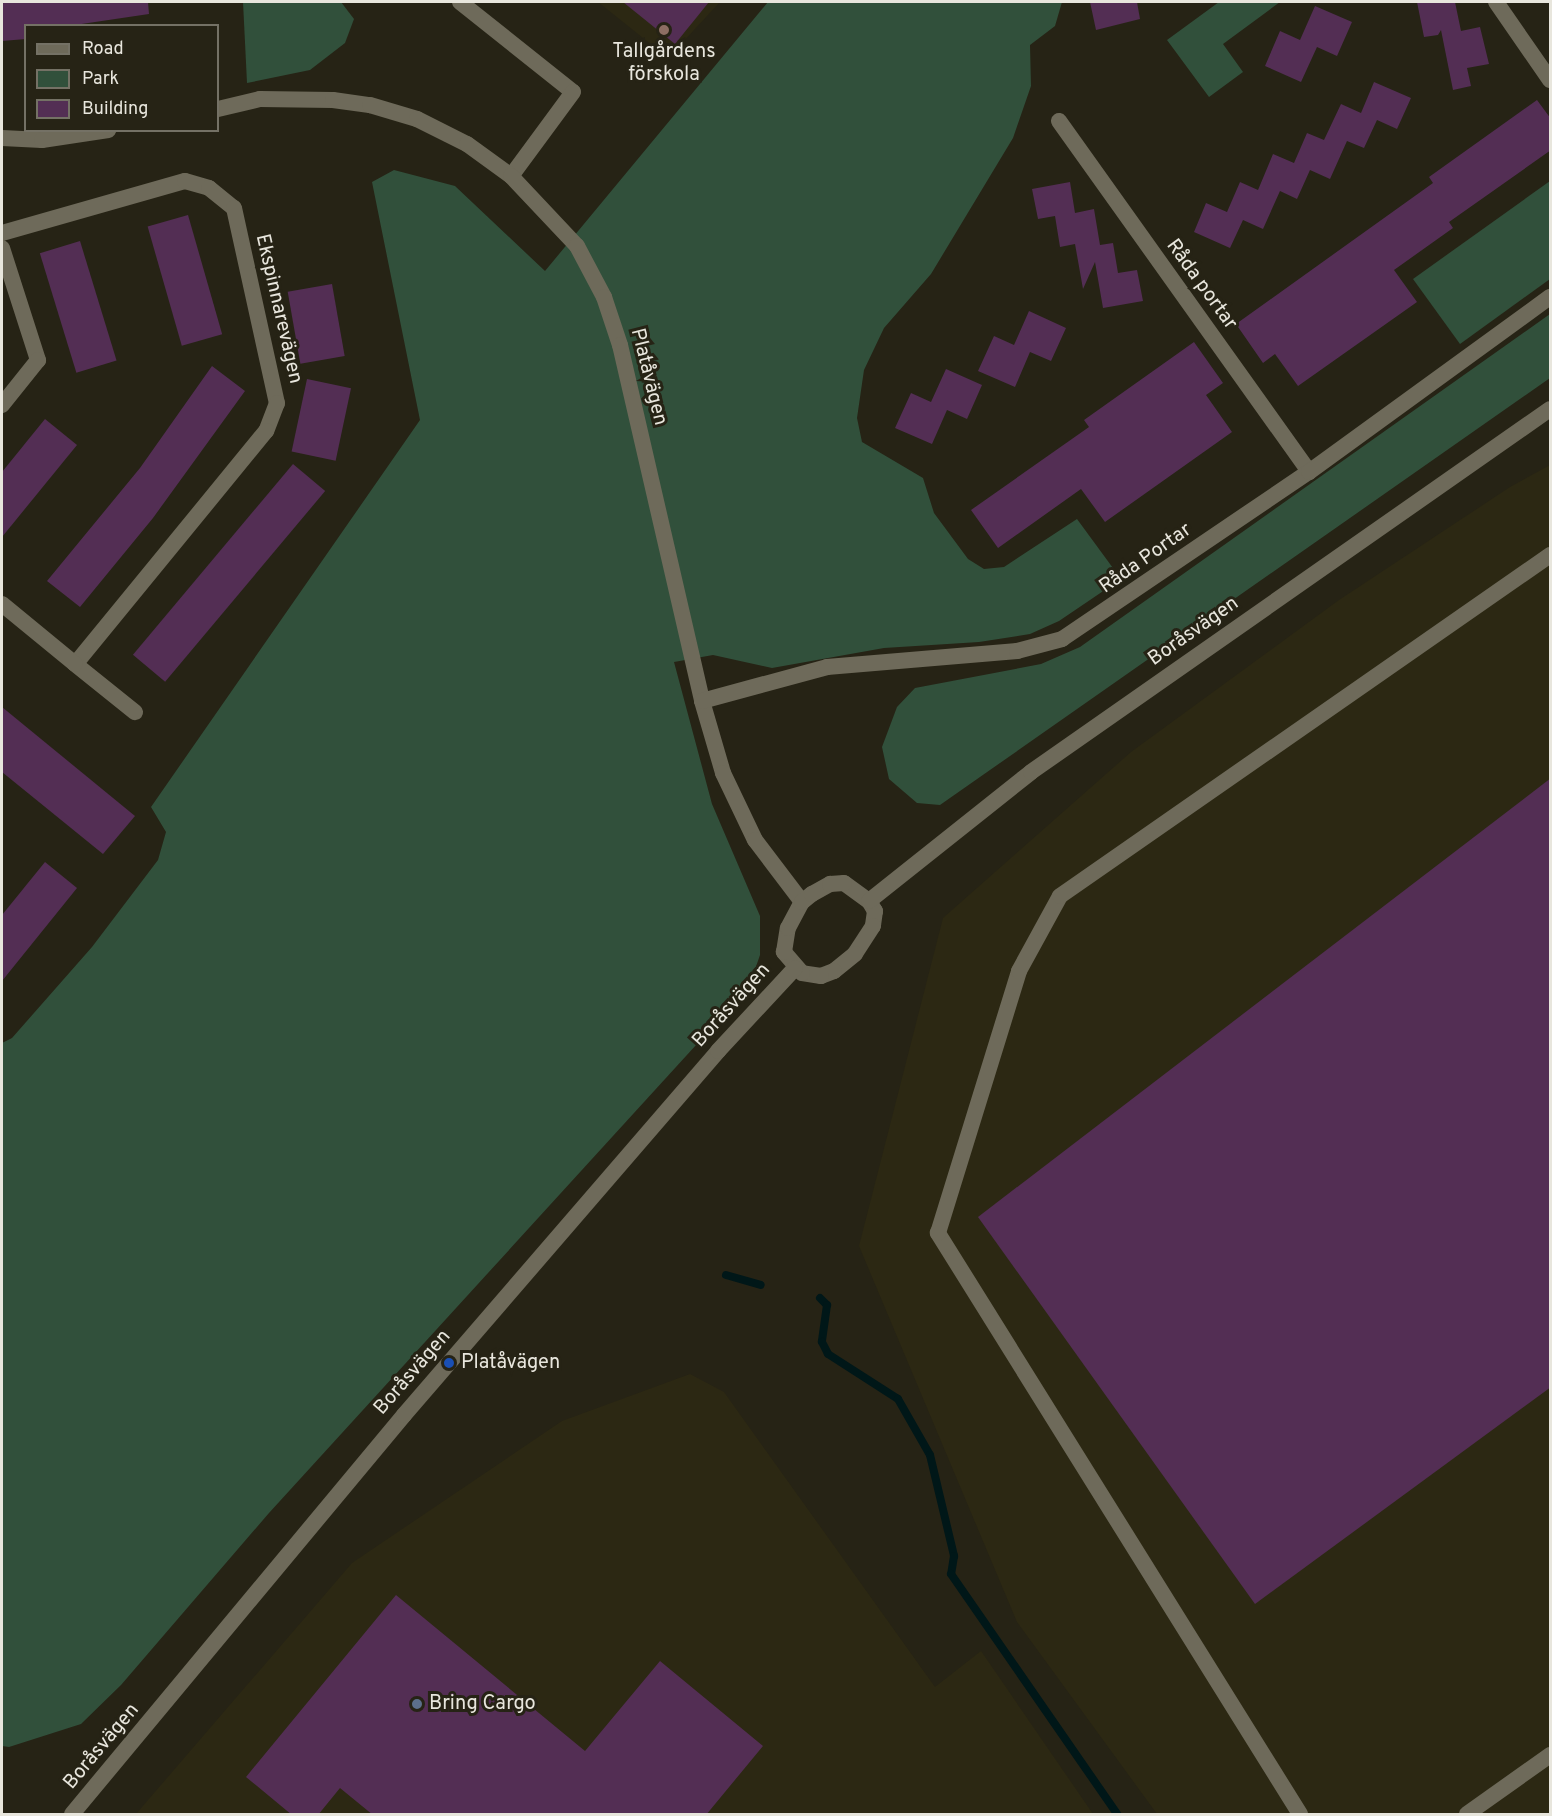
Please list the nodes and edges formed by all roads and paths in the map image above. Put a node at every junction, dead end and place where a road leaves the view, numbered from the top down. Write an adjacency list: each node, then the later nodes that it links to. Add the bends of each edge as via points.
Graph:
1 (460, 2): 8 (street, via 573,92)
2 (1496, 2): 3 (street)
3 (1551, 80)
4 (219, 109): 8 (street, Platåvägen, via 260,99 295,98 370,105 417,119 467,144)
5 (1059, 121): 14 (street, Råda portar)
6 (95, 132): 7 (street, via 42,140)
7 (2, 138)
8 (511, 176): 18 (street, Platåvägen, via 577,246 604,297 620,345)
9 (2, 233): 17 (street, Ekspinnarevägen, via 185,181 209,188 234,208 278,403 266,430)
10 (2, 248): 12 (street, via 38,360)
11 (1551, 297): 14 (street, Råda Portar)
12 (2, 405)
13 (1551, 409): 20 (street, Boråsvägen, via 1031,772)
14 (1309, 472): 18 (street, Råda Portar, via 1062,639 1017,651 827,667)
15 (1551, 555): 25 (street, via 1060,896 1019,970 938,1233)
16 (2, 604): 17 (street)
17 (75, 664): 19 (street)
18 (702, 701): 21 (street, Platåvägen, via 723,773 755,840)
19 (135, 712)
20 (869, 901): 21 (street, via 844,883 830,884); 22 (street, via 875,911 873,926 855,954 821,976)
21 (802, 902): 22 (street, via 784,940 784,952)
22 (795, 968): 24 (street, Boråsvägen, via 404,1415)
23 (1551, 1755): 26 (street)
24 (72, 1815)
25 (1300, 1815)
26 (1467, 1815)

